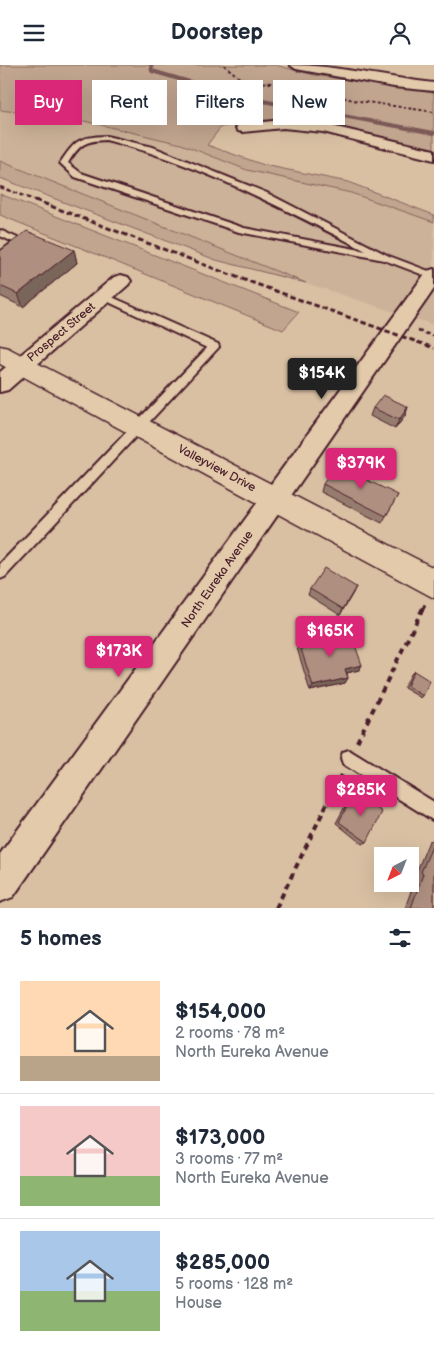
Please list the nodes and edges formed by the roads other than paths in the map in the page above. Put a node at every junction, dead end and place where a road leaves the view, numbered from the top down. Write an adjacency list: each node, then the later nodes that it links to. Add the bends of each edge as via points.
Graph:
1 (296, 65): 3 (street)
2 (409, 69): 3 (street)
3 (394, 83): 4 (street)
4 (434, 87)
5 (243, 128): 6 (street, via 282,124 323,128)
6 (434, 155)
7 (0, 233): 8 (lane, via 20,241)
8 (0, 256)
9 (386, 258): 9 (lane, via 242,230 78,175 64,163 86,139 106,138 150,149 264,195); 10 (lane)
10 (434, 276): 16 (street, North Eureka Avenue)
11 (121, 281): 12 (street, Prospect Street)
12 (103, 296): 13 (street, Prospect Street); 15 (lane, via 214,347)
13 (11, 359): 14 (street, Prospect Street); 15 (street, Valleyview Drive)
14 (0, 384)
15 (139, 426): 16 (street, Valleyview Drive); 17 (lane)
16 (275, 498): 18 (street, Valleyview Drive); 21 (street, North Eureka Avenue)
17 (0, 573)
18 (434, 584)
19 (349, 758): 20 (lane)
20 (434, 812)
21 (0, 884)

